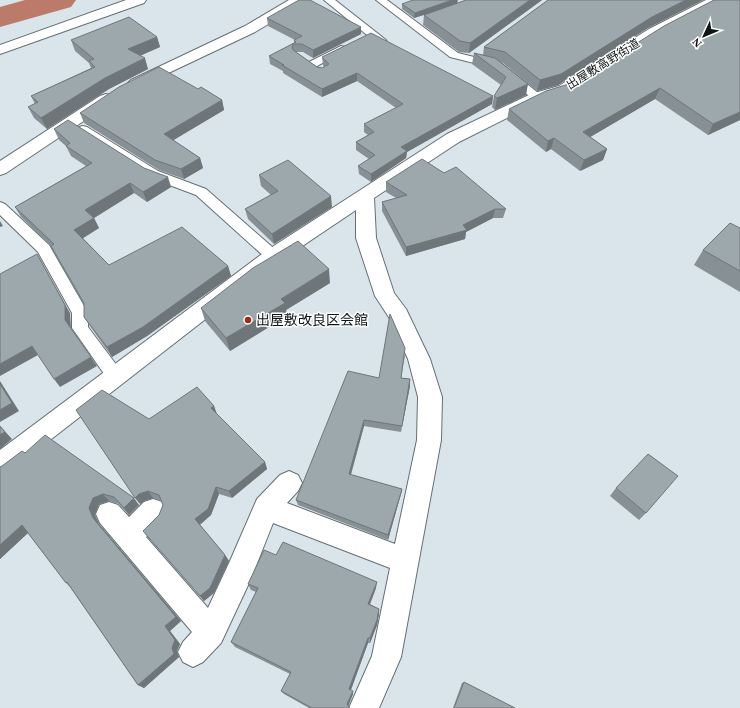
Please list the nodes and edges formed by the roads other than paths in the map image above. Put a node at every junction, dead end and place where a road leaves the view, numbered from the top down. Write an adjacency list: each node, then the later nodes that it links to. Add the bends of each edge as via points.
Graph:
1 (139, 0): 10 (street)
2 (299, 0): 15 (street, via 250,28 119,91)
3 (330, 0): 8 (lane)
4 (381, 0): 7 (lane)
5 (716, 0): 14 (street, 出屋敷高野街道, via 654,32 565,89)
6 (427, 19): 7 (lane)
7 (413, 24): 12 (lane, via 454,55)
8 (372, 34): 9 (lane); 13 (lane, via 309,62)
9 (382, 42)
10 (0, 50)
11 (483, 51): 12 (lane)
12 (471, 59): 14 (lane, via 498,66)
13 (322, 72)
14 (537, 97): 17 (street, 出屋敷高野街道, via 453,138)
15 (71, 122): 16 (street); 19 (lane, via 153,174 201,192)
16 (0, 169)
17 (365, 196): 19 (street, 出屋敷高野街道); 27 (street, via 368,245 385,296 399,315 419,360 430,397 429,440)
18 (0, 207): 20 (lane, via 44,248 54,271 80,313 80,328)
19 (273, 256): 20 (street, 出屋敷高野街道)
20 (115, 376): 21 (street, 出屋敷高野街道)
21 (0, 464)
22 (289, 483): 23 (street)
23 (266, 508): 27 (street); 28 (street)
24 (153, 511): 26 (street)
25 (109, 514): 26 (street)
26 (128, 536): 28 (street)
27 (406, 561): 30 (street, via 386,657)
28 (211, 633): 29 (street)
29 (193, 652)
30 (364, 708)

